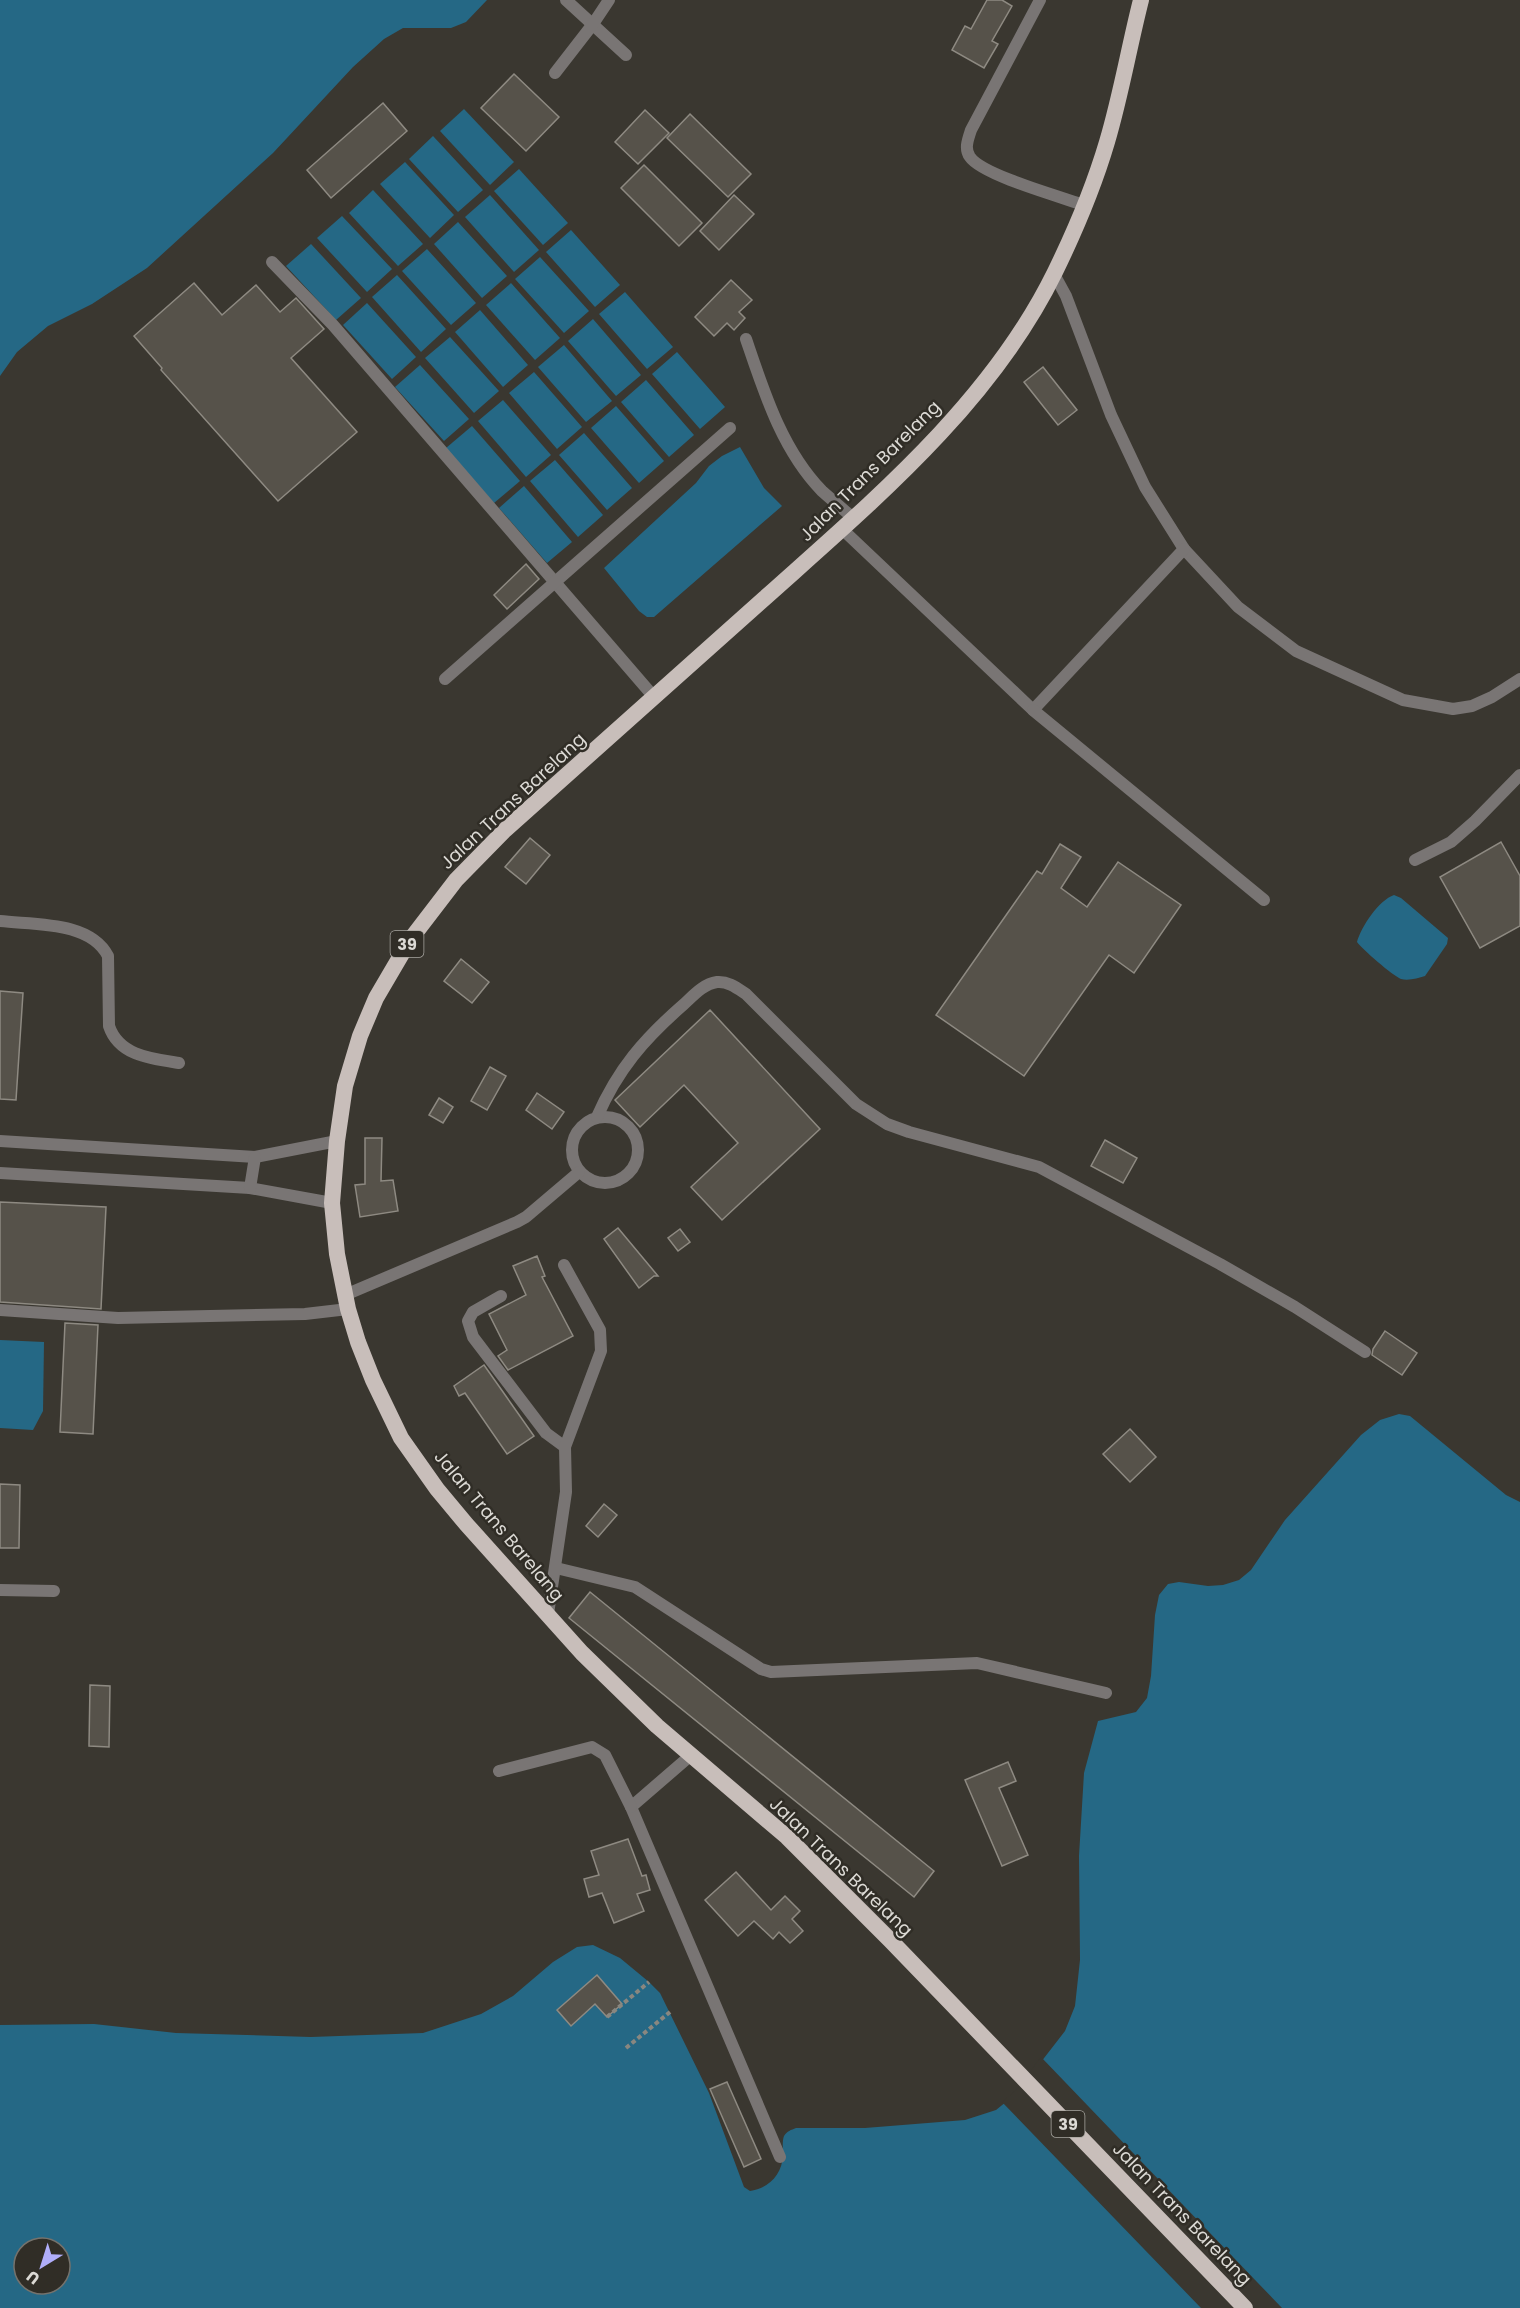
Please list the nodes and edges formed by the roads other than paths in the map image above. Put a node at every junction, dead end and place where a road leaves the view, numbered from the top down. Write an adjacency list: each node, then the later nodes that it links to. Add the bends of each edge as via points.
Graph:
1 (566, 0): 5 (street)
2 (609, 0): 5 (street)
3 (1040, 0): 8 (street, via 966,146 970,157 989,171)
4 (1141, 0): 8 (highway, Jalan Trans Barelang / 39, via 1107,142)
5 (593, 24): 6 (street); 7 (street)
6 (626, 56)
7 (555, 73)
8 (1084, 205): 10 (highway, Jalan Trans Barelang / 39)
9 (272, 262): 15 (street, via 333,325)
10 (1054, 273): 13 (highway, Jalan Trans Barelang / 39, via 1018,334 976,390 926,448); 14 (street, via 1144,487)
11 (746, 339): 13 (street, via 767,400 790,447)
12 (730, 428): 15 (street)
13 (848, 524): 18 (highway, Jalan Trans Barelang / 39); 19 (street)
14 (1184, 549): 17 (street, via 1238,607 1296,651 1403,700 1453,709 1472,706); 19 (street)
15 (555, 583): 16 (street); 18 (street)
16 (445, 679)
17 (1520, 679)
18 (654, 697): 27 (highway, Jalan Trans Barelang / 39, via 505,830 456,880 410,940 376,998 360,1036 345,1086)
19 (1033, 710): 22 (street)
20 (1520, 775): 21 (street, via 1450,842)
21 (1415, 860)
22 (1264, 900)
23 (0, 921): 24 (street, via 73,929 91,935 108,956 111,1033 131,1052)
24 (179, 1063)
25 (597, 1117): 29 (street, via 578,1129 573,1139 571,1150); 29 (street, via 609,1116 629,1127 635,1135 638,1156 628,1174 609,1183 588,1179); 37 (street, via 623,1067 653,1031 705,986 718,982 732,984 856,1104 887,1124 1039,1167 1220,1264)
26 (0, 1141): 28 (street)
27 (337, 1141): 28 (street); 32 (highway, Jalan Trans Barelang / 39)
28 (255, 1157): 31 (street)
29 (579, 1172): 35 (street, via 517,1222)
30 (0, 1173): 31 (street)
31 (250, 1188): 32 (street)
32 (332, 1203): 35 (highway, Jalan Trans Barelang / 39)
33 (564, 1265): 38 (street, via 600,1329 602,1341)
34 (501, 1296): 38 (street, via 473,1312 469,1328 546,1433)
35 (347, 1302): 36 (street, via 305,1314 118,1318); 42 (highway, Jalan Trans Barelang / 39, via 373,1380 401,1438 452,1507)
36 (0, 1310)
37 (1365, 1352)
38 (565, 1447): 39 (street, via 566,1492)
39 (556, 1568): 42 (street); 43 (street, via 635,1587 771,1672 977,1664)
40 (0, 1590): 41 (street)
41 (54, 1591)
42 (548, 1614): 44 (highway, Jalan Trans Barelang / 39, via 618,1689)
43 (1106, 1693)
44 (690, 1756): 46 (street); 48 (highway, Jalan Trans Barelang / 39, via 787,1837)
45 (499, 1771): 46 (street, via 592,1747 605,1755)
46 (632, 1807): 47 (street)
47 (780, 2157)
48 (1245, 2308)

